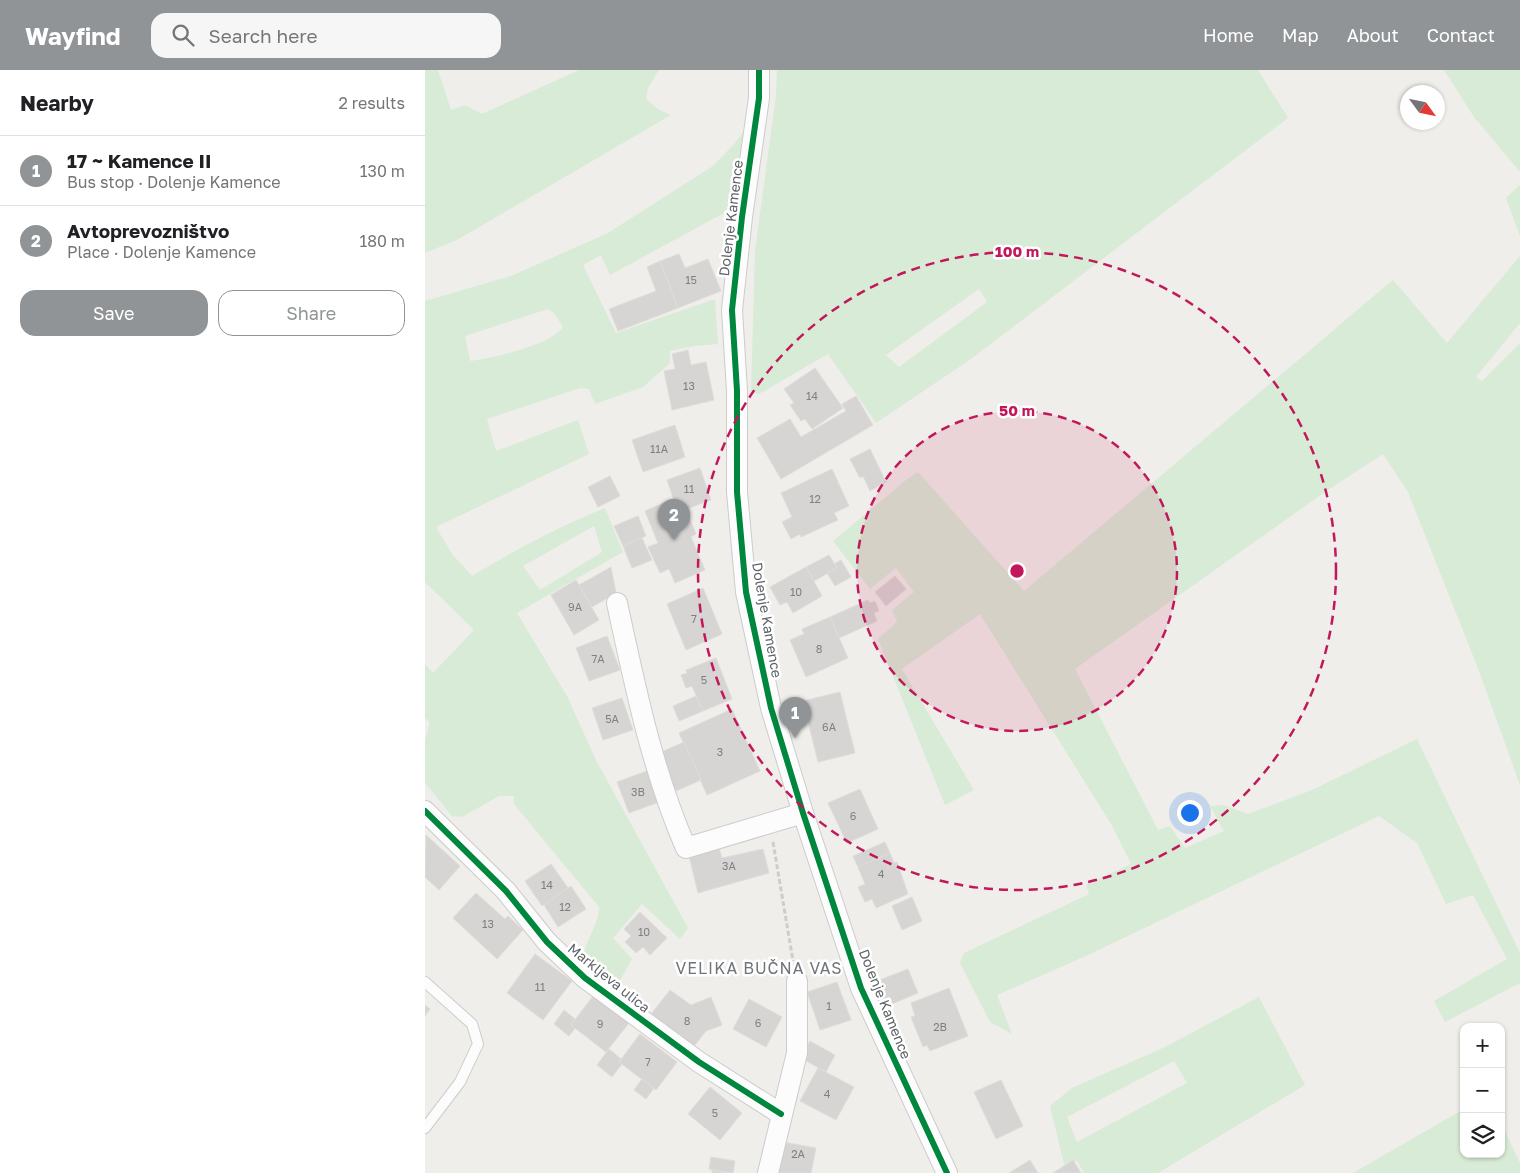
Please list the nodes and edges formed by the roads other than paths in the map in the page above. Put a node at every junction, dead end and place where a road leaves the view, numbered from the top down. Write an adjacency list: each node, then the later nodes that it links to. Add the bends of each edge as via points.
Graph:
1 (759, 70): 4 (street, Dolenje Kamence, via 759,98 732,310 737,392 737,492 747,592 771,708)
2 (617, 603): 4 (street, via 640,712 686,848)
3 (425, 811): 7 (street, Markljeva ulica, via 507,891 547,942 585,978 699,1062)
4 (803, 813): 10 (street, Dolenje Kamence, via 861,988)
5 (425, 982): 8 (lane, via 472,1024 478,1044 460,1082)
6 (797, 982): 7 (street, via 797,1053)
7 (781, 1114): 9 (street)
8 (425, 1128)
9 (768, 1173)
10 (947, 1173)

